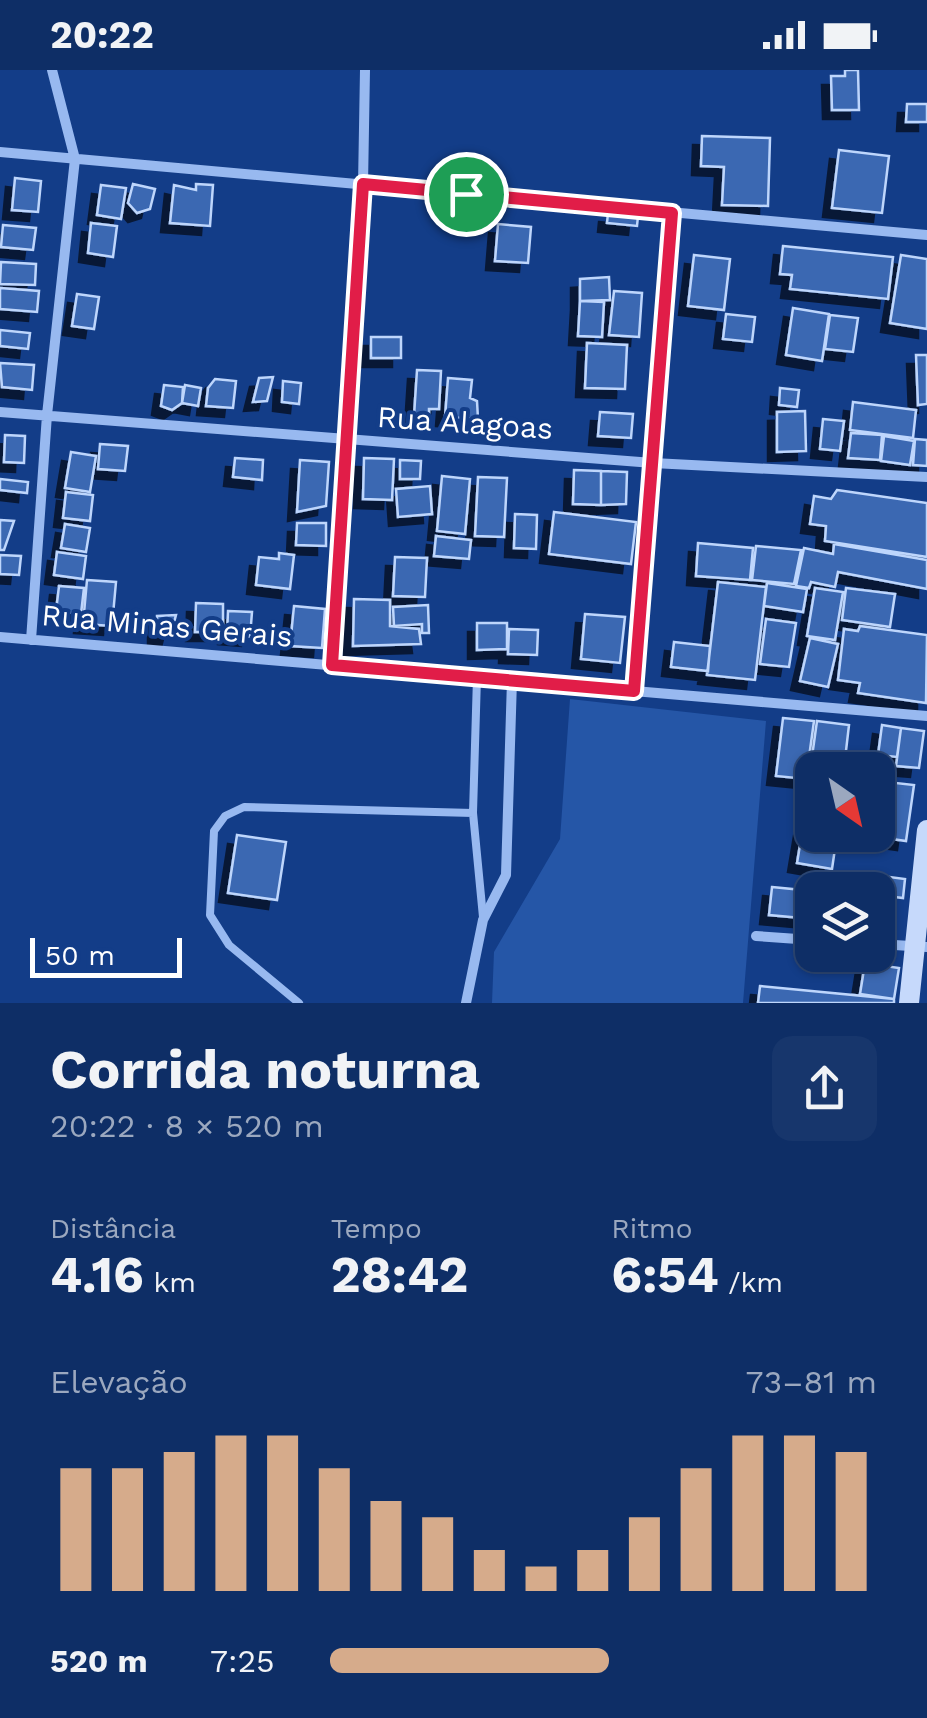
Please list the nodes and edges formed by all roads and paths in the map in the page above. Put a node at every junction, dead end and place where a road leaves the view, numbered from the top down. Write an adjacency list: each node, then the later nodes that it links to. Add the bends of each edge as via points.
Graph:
1 (52, 70): 4 (street)
2 (366, 70): 5 (street)
3 (0, 152): 4 (street)
4 (75, 158): 5 (street); 9 (street)
5 (363, 184): 6 (street); 10 (street)
6 (672, 213): 7 (street); 11 (street)
7 (927, 236)
8 (0, 412): 9 (street, Rua Alagoas)
9 (47, 415): 10 (street, Rua Alagoas); 14 (street)
10 (344, 438): 11 (street, Rua Alagoas); 15 (street)
11 (653, 462): 12 (street, Rua Alagoas); 18 (street)
12 (927, 477)
13 (0, 637): 14 (street, Rua Minas Gerais)
14 (32, 640): 15 (street, Rua Minas Gerais)
15 (332, 665): 16 (street, Rua Minas Gerais)
16 (478, 677): 17 (street, Rua Minas Gerais); 20 (lane)
17 (512, 680): 18 (street, Rua Minas Gerais); 22 (street, via 506,875)
18 (634, 691): 19 (street, Rua Minas Gerais)
19 (927, 716)
20 (473, 813): 22 (lane); 27 (lane, via 244,807 225,816 214,831 210,915 229,946)
21 (927, 830): 26 (street)
22 (483, 920): 28 (street)
23 (756, 936): 24 (street)
24 (795, 939)
25 (895, 945): 26 (street)
26 (921, 947): 29 (street)
27 (299, 1003)
28 (466, 1003)
29 (909, 1003)

